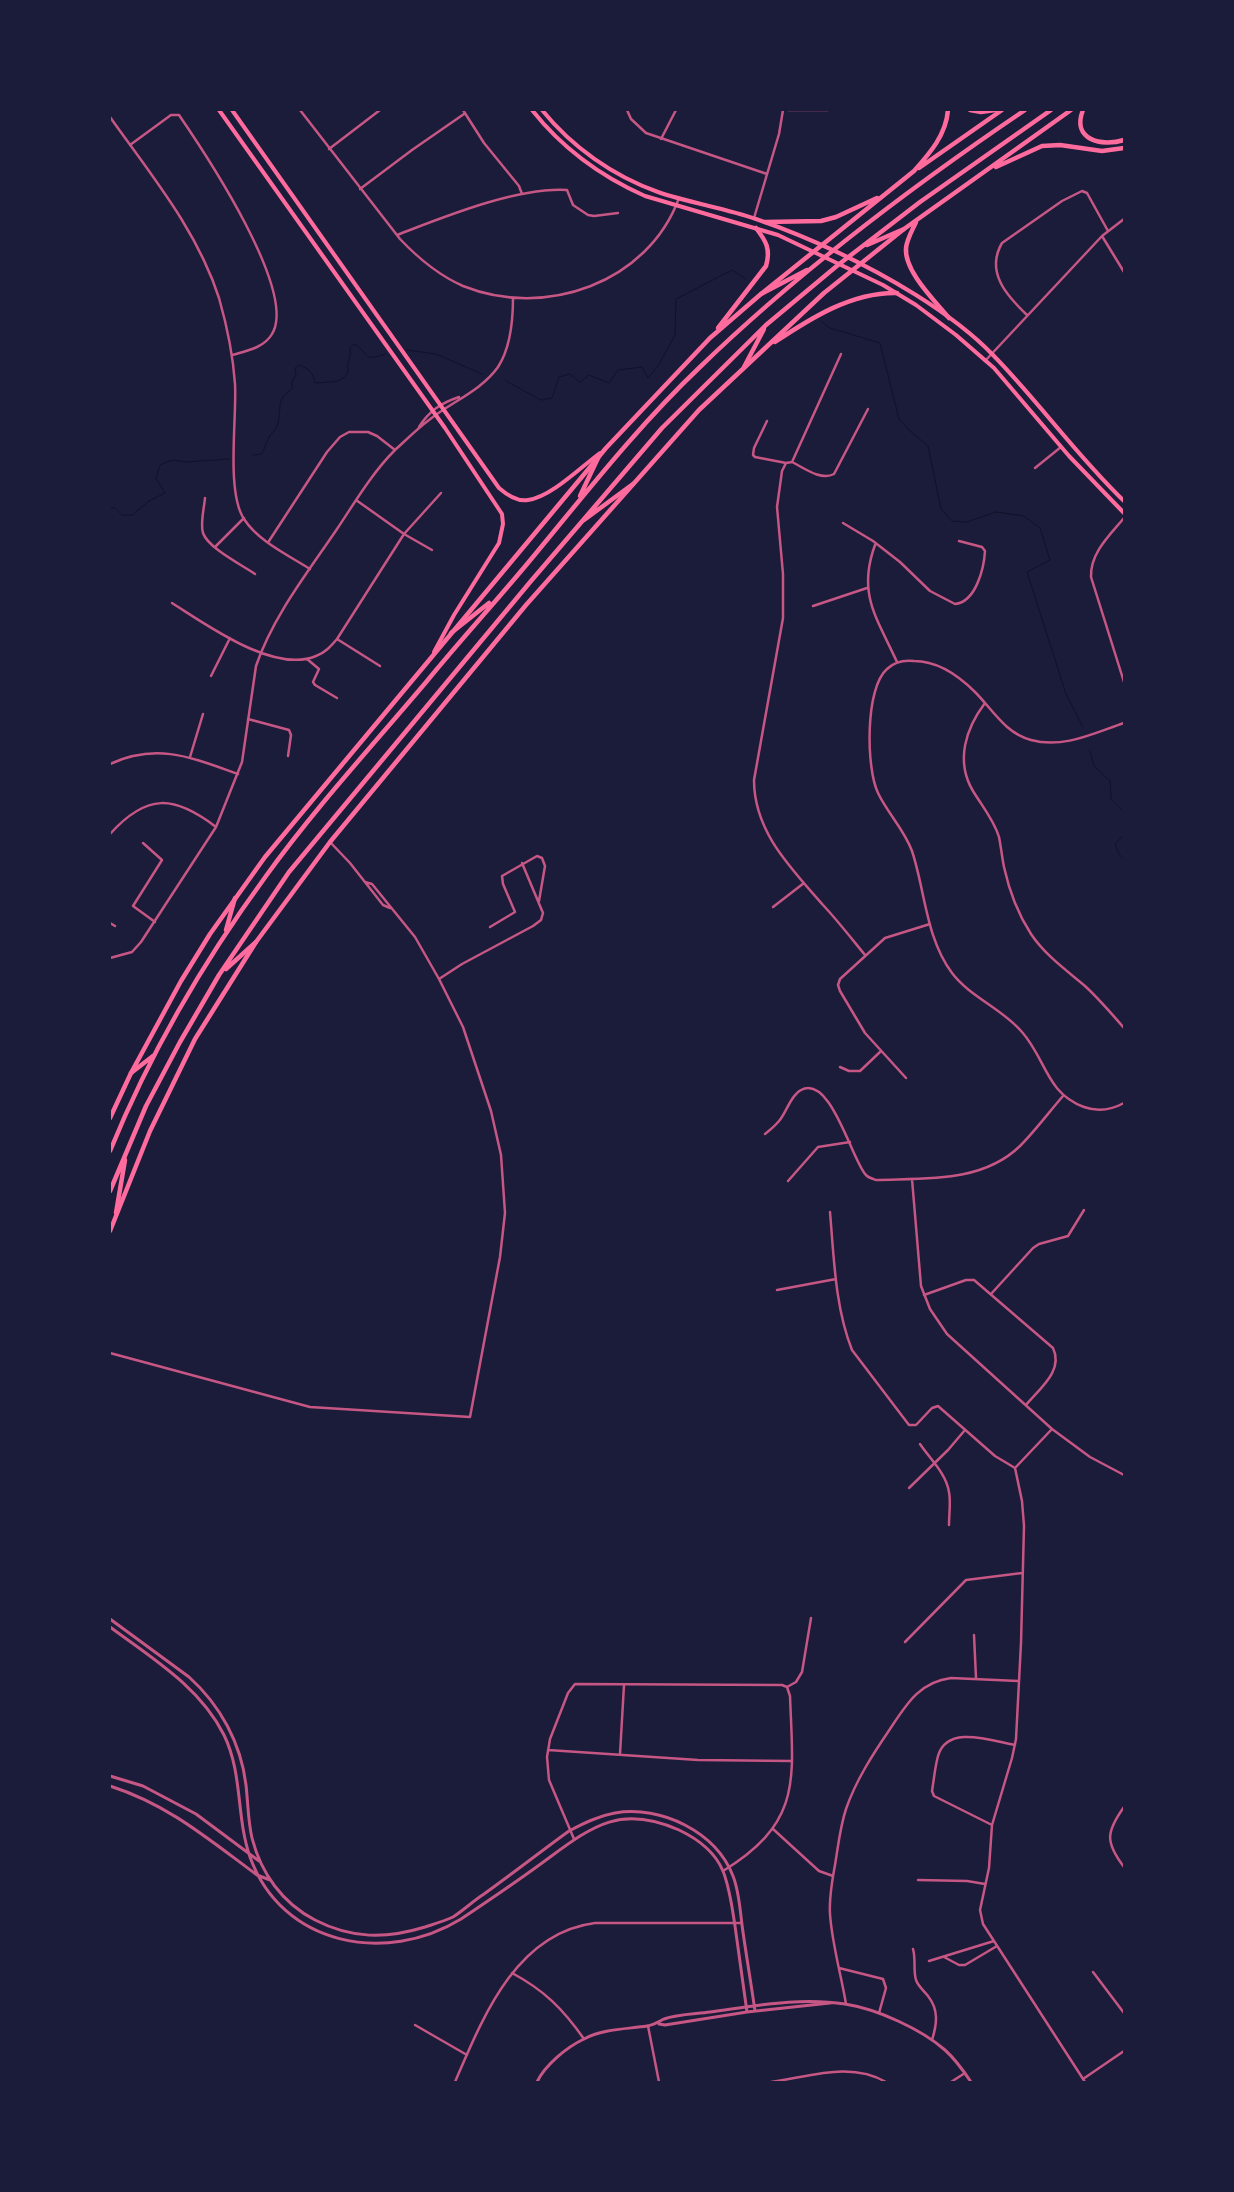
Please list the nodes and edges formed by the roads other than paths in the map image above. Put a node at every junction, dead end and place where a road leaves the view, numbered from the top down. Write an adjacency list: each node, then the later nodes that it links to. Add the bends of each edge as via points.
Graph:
1 (219, 110): 100 (main road, via 445,428 502,514 499,543)
2 (232, 110): 67 (main road, via 499,488 518,500 546,493)
3 (300, 110): 27 (street)
4 (380, 110): 27 (street)
5 (462, 110): 21 (street)
6 (532, 110): 35 (main road, via 554,135 592,168 626,188)
7 (542, 110): 34 (main road, via 598,162 635,182)
8 (627, 110): 23 (street, via 646,133)
9 (676, 110): 23 (street)
10 (783, 110): 30 (street)
11 (788, 110): 12 (street)
12 (828, 110)
13 (948, 110): 28 (highway, via 947,123 935,147)
14 (970, 110): 15 (highway)
15 (995, 110)
16 (1002, 110): 28 (highway)
17 (1025, 110): 47 (highway, via 941,168)
18 (1051, 110): 46 (highway)
19 (1071, 110): 29 (highway)
20 (1083, 110): 24 (highway, via 1082,127 1089,138 1105,144)
21 (464, 114): 31 (street); 32 (street)
22 (110, 118): 25 (street)
23 (661, 139): 30 (street)
24 (1124, 140)
25 (130, 145): 59 (street, via 194,240 218,298); 59 (street, via 171,115 178,115 232,199 254,243 274,295 276,322 266,341)
26 (1124, 148): 29 (highway, via 1102,151 1042,146)
27 (329, 149): 31 (street)
28 (914, 171): 33 (highway)
29 (988, 171): 39 (highway)
30 (767, 174): 37 (street)
31 (360, 189): 44 (street)
32 (522, 194): 36 (street, via 567,190 573,205 588,215); 44 (street, via 459,212)
33 (883, 195): 40 (highway, via 821,221); 50 (highway)
34 (679, 198): 35 (street); 37 (main road)
35 (676, 206): 41 (main road); 51 (street, via 651,245 614,275 558,295)
36 (618, 213)
37 (754, 218): 40 (main road)
38 (1124, 219): 43 (street)
39 (917, 221): 42 (highway); 53 (highway, via 906,248 908,262)
40 (765, 222): 53 (main road, via 865,267)
41 (756, 228): 49 (main road, via 805,247); 55 (highway, via 768,246 766,266)
42 (904, 229): 46 (highway); 56 (highway, via 824,293)
43 (1108, 231): 45 (street); 52 (street, via 1087,193 1082,191 1002,243 995,261 998,278)
44 (397, 236): 51 (street, via 417,257 445,276 481,292)
45 (1102, 236): 48 (street); 52 (street)
46 (859, 249): 54 (highway)
47 (815, 266): 50 (highway); 78 (highway, via 701,366)
48 (1124, 272)
49 (897, 293): 56 (highway, via 878,293 852,300 800,326); 60 (main road, via 935,318)
50 (761, 294): 55 (highway)
51 (513, 298): 62 (street, via 513,319 503,359 487,379)
52 (1027, 316): 58 (street)
53 (949, 318): 58 (main road)
54 (766, 325): 61 (highway); 83 (highway, via 662,428)
55 (710, 338): 67 (highway)
56 (763, 350): 61 (highway)
57 (841, 354): 70 (street)
58 (992, 354): 60 (street); 77 (main road)
59 (232, 355): 80 (street, via 235,484)
60 (985, 361): 66 (main road)
61 (744, 367): 73 (highway, via 699,410)
62 (462, 397): 65 (street); 65 (street, via 435,408)
63 (868, 409): 70 (street, via 834,474 819,475)
64 (766, 421): 71 (street, via 753,455)
65 (415, 432): 68 (street)
66 (1062, 446): 72 (street); 79 (main road)
67 (606, 448): 69 (highway)
68 (395, 450): 76 (street); 86 (street, via 368,432 348,432 327,452)
69 (599, 456): 78 (highway); 96 (highway)
70 (792, 462): 71 (street)
71 (786, 463): 121 (street, via 777,507 783,618 754,786 756,806 772,842)
72 (1035, 468)
73 (633, 484): 83 (highway); 117 (highway, via 526,605)
74 (440, 493): 84 (street)
75 (205, 498): 88 (street, via 203,533)
76 (356, 500): 84 (street); 90 (street)
77 (1124, 501)
78 (577, 502): 93 (highway)
79 (1124, 513)
80 (244, 518): 86 (street); 88 (street)
81 (1124, 518): 105 (street, via 1096,554 1091,577)
82 (843, 523): 87 (street)
83 (577, 526): 135 (highway, via 288,872)
84 (404, 534): 89 (street); 98 (street)
85 (959, 541): 87 (street, via 982,547 985,551 982,573 976,586 966,600 955,604 930,591 900,562)
86 (269, 542): 90 (street)
87 (875, 545): 92 (street)
88 (215, 548): 91 (street)
89 (432, 550)
90 (310, 569): 99 (street)
91 (255, 574)
92 (867, 588): 95 (street); 102 (street, via 871,606)
93 (498, 596): 96 (highway); 131 (highway, via 295,838)
94 (172, 603): 97 (street)
95 (813, 606)
96 (451, 633): 100 (highway)
97 (230, 638): 99 (street); 104 (street)
98 (336, 639): 101 (street, via 325,652); 103 (street)
99 (260, 652): 101 (street, via 278,658); 109 (street)
100 (432, 656): 122 (highway, via 299,814)
101 (306, 659): 106 (street, via 319,669 313,682 315,685)
102 (897, 662): 107 (street, via 919,661 942,668 970,687); 128 (street, via 882,674 874,694 870,770 878,794 912,850)
103 (380, 666)
104 (211, 676)
105 (1124, 682)
106 (337, 698)
107 (985, 703): 110 (street, via 1012,732 1036,742 1064,742); 137 (street, via 970,725 964,748 965,769 971,789 998,836 1016,906 1038,944 1087,988)
108 (203, 714): 112 (street)
109 (248, 720): 111 (street, via 289,730); 114 (street)
110 (1124, 723)
111 (288, 756)
112 (190, 757): 113 (street, via 149,753); 114 (street)
113 (110, 764)
114 (238, 774): 115 (street)
115 (216, 827): 116 (street, via 188,808 163,803 137,810); 126 (street)
116 (110, 834)
117 (330, 842): 120 (street); 132 (highway)
118 (143, 843): 126 (street, via 162,860 133,906)
119 (522, 863): 123 (street); 123 (street, via 537,856 545,862); 130 (street, via 502,877 514,913)
120 (365, 882): 125 (street, via 383,905); 125 (street, via 372,884 388,901)
121 (804, 883): 124 (street); 133 (street)
122 (235, 898): 131 (highway); 141 (highway, via 182,981)
123 (539, 902): 136 (street, via 543,913 538,923)
124 (773, 907)
125 (390, 908): 136 (street, via 415,938)
126 (155, 922): 134 (street, via 132,952)
127 (110, 923): 129 (street)
128 (930, 924): 133 (street, via 887,936); 143 (street, via 951,973 1023,1032)
129 (115, 926)
130 (490, 927)
131 (225, 934): 139 (highway)
132 (256, 942): 135 (highway); 155 (highway, via 195,1039 150,1131)
133 (865, 955): 138 (street, via 840,979 839,987 865,1033)
134 (110, 958)
135 (219, 975): 149 (highway, via 150,1098)
136 (439, 979): 161 (street, via 468,1040 491,1111 501,1155 505,1213 500,1257 470,1417 310,1407)
137 (1124, 1028)
138 (880, 1052): 140 (street, via 860,1071 849,1072); 142 (street)
139 (154, 1055): 141 (highway); 148 (highway)
140 (840, 1067)
141 (131, 1073): 145 (highway)
142 (906, 1078)
143 (1063, 1096): 144 (street, via 1097,1110); 150 (street, via 1021,1145 991,1166 951,1177)
144 (1124, 1103)
145 (110, 1118)
146 (765, 1134): 147 (street, via 779,1121 798,1092 807,1088 827,1098)
147 (850, 1142): 150 (street, via 867,1177 876,1180); 151 (street, via 818,1148)
148 (110, 1151)
149 (127, 1151): 152 (highway); 155 (highway)
150 (912, 1179): 159 (street, via 916,1242)
151 (788, 1181)
152 (110, 1191)
153 (1084, 1210): 160 (street, via 1068,1236 1033,1248)
154 (830, 1212): 157 (street)
155 (116, 1213): 156 (highway)
156 (110, 1231)
157 (836, 1279): 158 (street); 164 (street, via 846,1336 852,1350 906,1422 916,1425 938,1406)
158 (777, 1290)
159 (924, 1295): 160 (street, via 970,1279); 162 (street, via 947,1334)
160 (990, 1295): 162 (street, via 1053,1348 1056,1356 1054,1372)
161 (110, 1353)
162 (1026, 1405): 163 (street)
163 (1052, 1429): 167 (street); 168 (street, via 1090,1457)
164 (965, 1430): 166 (street); 167 (street, via 995,1456)
165 (920, 1444): 166 (street)
166 (935, 1463): 169 (street); 170 (street, via 949,1491)
167 (1015, 1468): 171 (street, via 1024,1526)
168 (1124, 1474)
169 (909, 1488)
170 (949, 1525)
171 (1022, 1573): 176 (street, via 966,1580); 180 (street)
172 (810, 1618): 182 (street, via 802,1672)
173 (110, 1619): 177 (street)
174 (110, 1627): 178 (street)
175 (974, 1635): 179 (street)
176 (905, 1642)
177 (160, 1656): 178 (street); 195 (street, via 198,1686 227,1725 244,1770 249,1823)
178 (155, 1661): 194 (street, via 190,1688 223,1735 236,1772 242,1824)
179 (976, 1678): 180 (street); 200 (street, via 940,1679 926,1685 894,1723 862,1773 846,1809)
180 (1018, 1681): 183 (street)
181 (624, 1685): 182 (street); 184 (street, via 575,1684); 185 (street)
182 (788, 1687): 186 (street)
183 (1015, 1745): 190 (street); 190 (street, via 958,1737 945,1743 938,1755 934,1796)
184 (548, 1750): 185 (street); 192 (street, via 548,1780)
185 (620, 1754): 186 (street, via 698,1760)
186 (791, 1761): 191 (street, via 789,1796)
187 (110, 1776): 194 (street, via 143,1786 196,1814)
188 (110, 1786): 199 (street, via 174,1814)
189 (1124, 1807): 197 (street, via 1109,1832 1109,1838)
190 (992, 1825): 203 (street)
191 (774, 1829): 196 (street); 200 (street, via 819,1872)
192 (569, 1831): 193 (street); 196 (street, via 615,1813 643,1812 663,1816 690,1827 703,1837); 201 (street, via 451,1918 402,1934 364,1936 328,1926 285,1899)
193 (574, 1839): 198 (street, via 615,1820 653,1821 685,1833 702,1844); 199 (street, via 445,1929 414,1940 392,1943 348,1941 307,1926 273,1896)
194 (250, 1856): 195 (street); 199 (street)
195 (260, 1862): 201 (street)
196 (729, 1867): 198 (street); 205 (street, via 736,1886)
197 (1124, 1867)
198 (723, 1871): 204 (street)
199 (258, 1875): 201 (street)
200 (833, 1876): 213 (street, via 830,1913)
201 (271, 1880)
202 (918, 1880): 203 (street)
203 (985, 1884): 206 (street, via 980,1919)
204 (734, 1923): 205 (street); 215 (street, via 595,1923 579,1926 546,1940 530,1952); 219 (street)
205 (742, 1923): 218 (street)
206 (994, 1941): 207 (street); 208 (street)
207 (981, 1945): 210 (street); 211 (street)
208 (997, 1946): 210 (street); 232 (street)
209 (912, 1949): 228 (street, via 916,1980 934,2006 936,2015)
210 (985, 1953): 211 (street, via 962,1965)
211 (943, 1957): 212 (street)
212 (929, 1961)
213 (839, 1968): 217 (street); 222 (street, via 883,1979 886,1988)
214 (1093, 1972): 223 (street)
215 (512, 1973): 227 (street, via 535,1985 558,2006); 230 (street)
216 (832, 2003): 217 (street); 218 (street, via 818,2000); 221 (street)
217 (846, 2004): 222 (street)
218 (754, 2006): 219 (street); 221 (street)
219 (746, 2007): 220 (street); 224 (street, via 664,2019)
220 (747, 2012): 221 (street); 224 (street)
221 (755, 2012)
222 (879, 2013): 228 (street)
223 (1124, 2013)
224 (658, 2024): 226 (street)
225 (415, 2025): 230 (street)
226 (648, 2026): 227 (street); 235 (street)
227 (584, 2038): 234 (street, via 558,2058)
228 (932, 2040): 231 (street)
229 (1124, 2051): 232 (street)
230 (467, 2055): 233 (street)
231 (965, 2073): 238 (street); 239 (street)
232 (1084, 2081)
233 (455, 2082)
234 (537, 2082)
235 (660, 2082)
236 (771, 2082): 237 (street, via 848,2071 866,2073)
237 (886, 2082)
238 (951, 2082)
239 (971, 2082)

